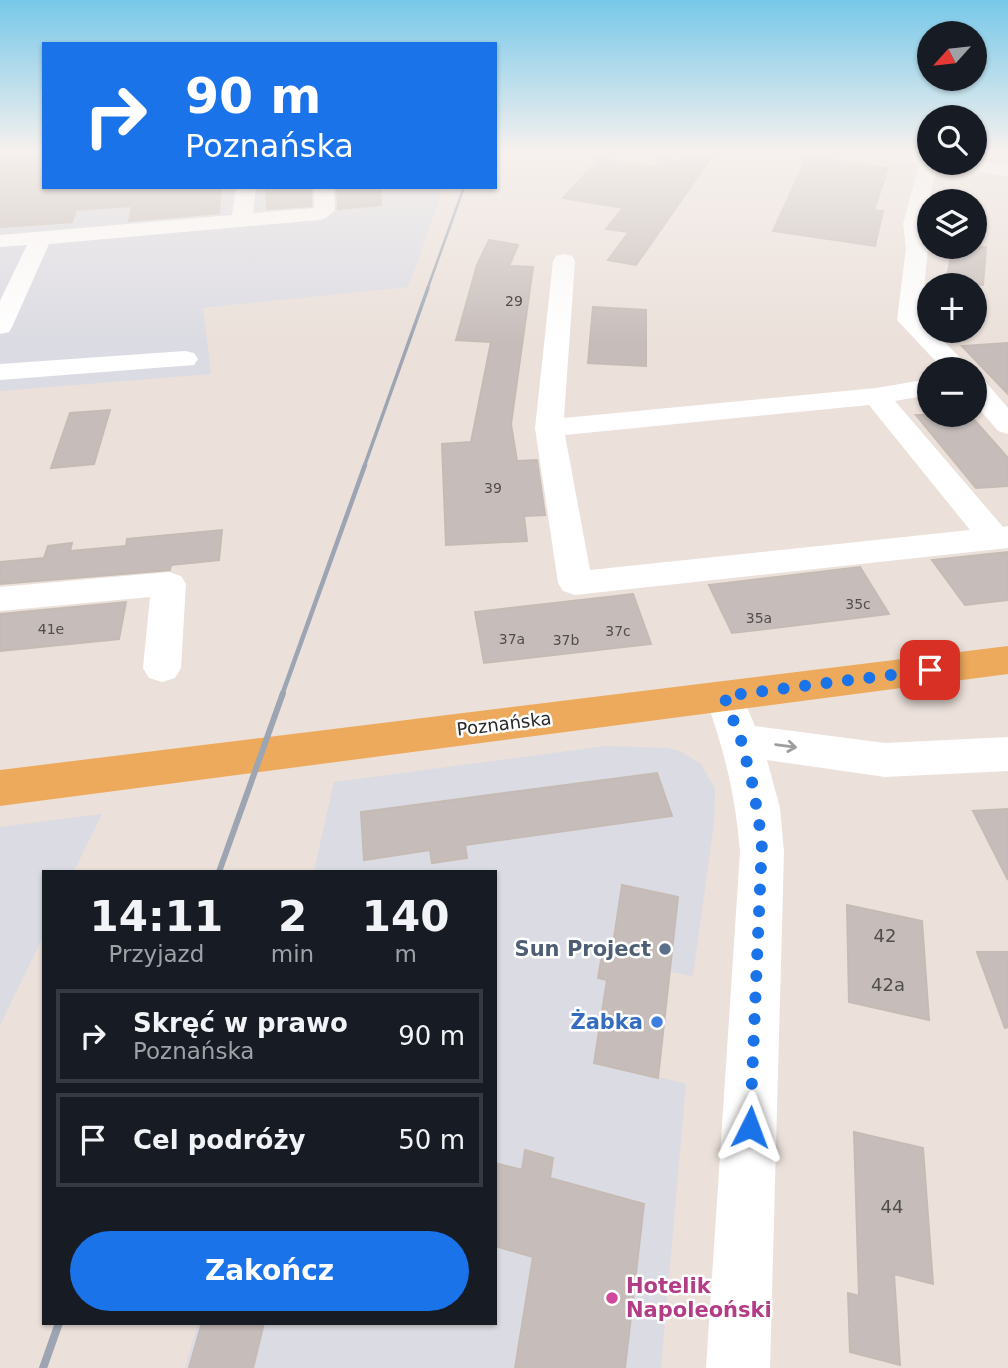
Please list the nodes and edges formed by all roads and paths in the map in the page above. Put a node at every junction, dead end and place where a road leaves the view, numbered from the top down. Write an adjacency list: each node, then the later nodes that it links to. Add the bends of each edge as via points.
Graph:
1 (243, 216): 4 (street)
2 (299, 216): 4 (street)
3 (915, 216): 9 (street, via 917,248 909,320)
4 (242, 221): 5 (street)
5 (41, 237): 6 (street); 8 (street)
6 (0, 241)
7 (564, 261): 16 (street)
8 (0, 327)
9 (946, 357)
10 (185, 359): 11 (street)
11 (0, 372)
12 (917, 389): 13 (street)
13 (876, 396): 16 (street); 17 (street)
14 (987, 401): 15 (street)
15 (1008, 425)
16 (549, 428): 17 (street, via 575,583)
17 (1001, 538)
18 (0, 599): 20 (street, via 169,584)
19 (1008, 660): 21 (main road, Poznańska)
20 (162, 668)
21 (732, 718): 22 (street, one-way to 22, via 885,760); 23 (main road, Poznańska); 24 (street, via 757,803 762,852)
22 (1008, 754)
23 (0, 788)
24 (738, 1368)

